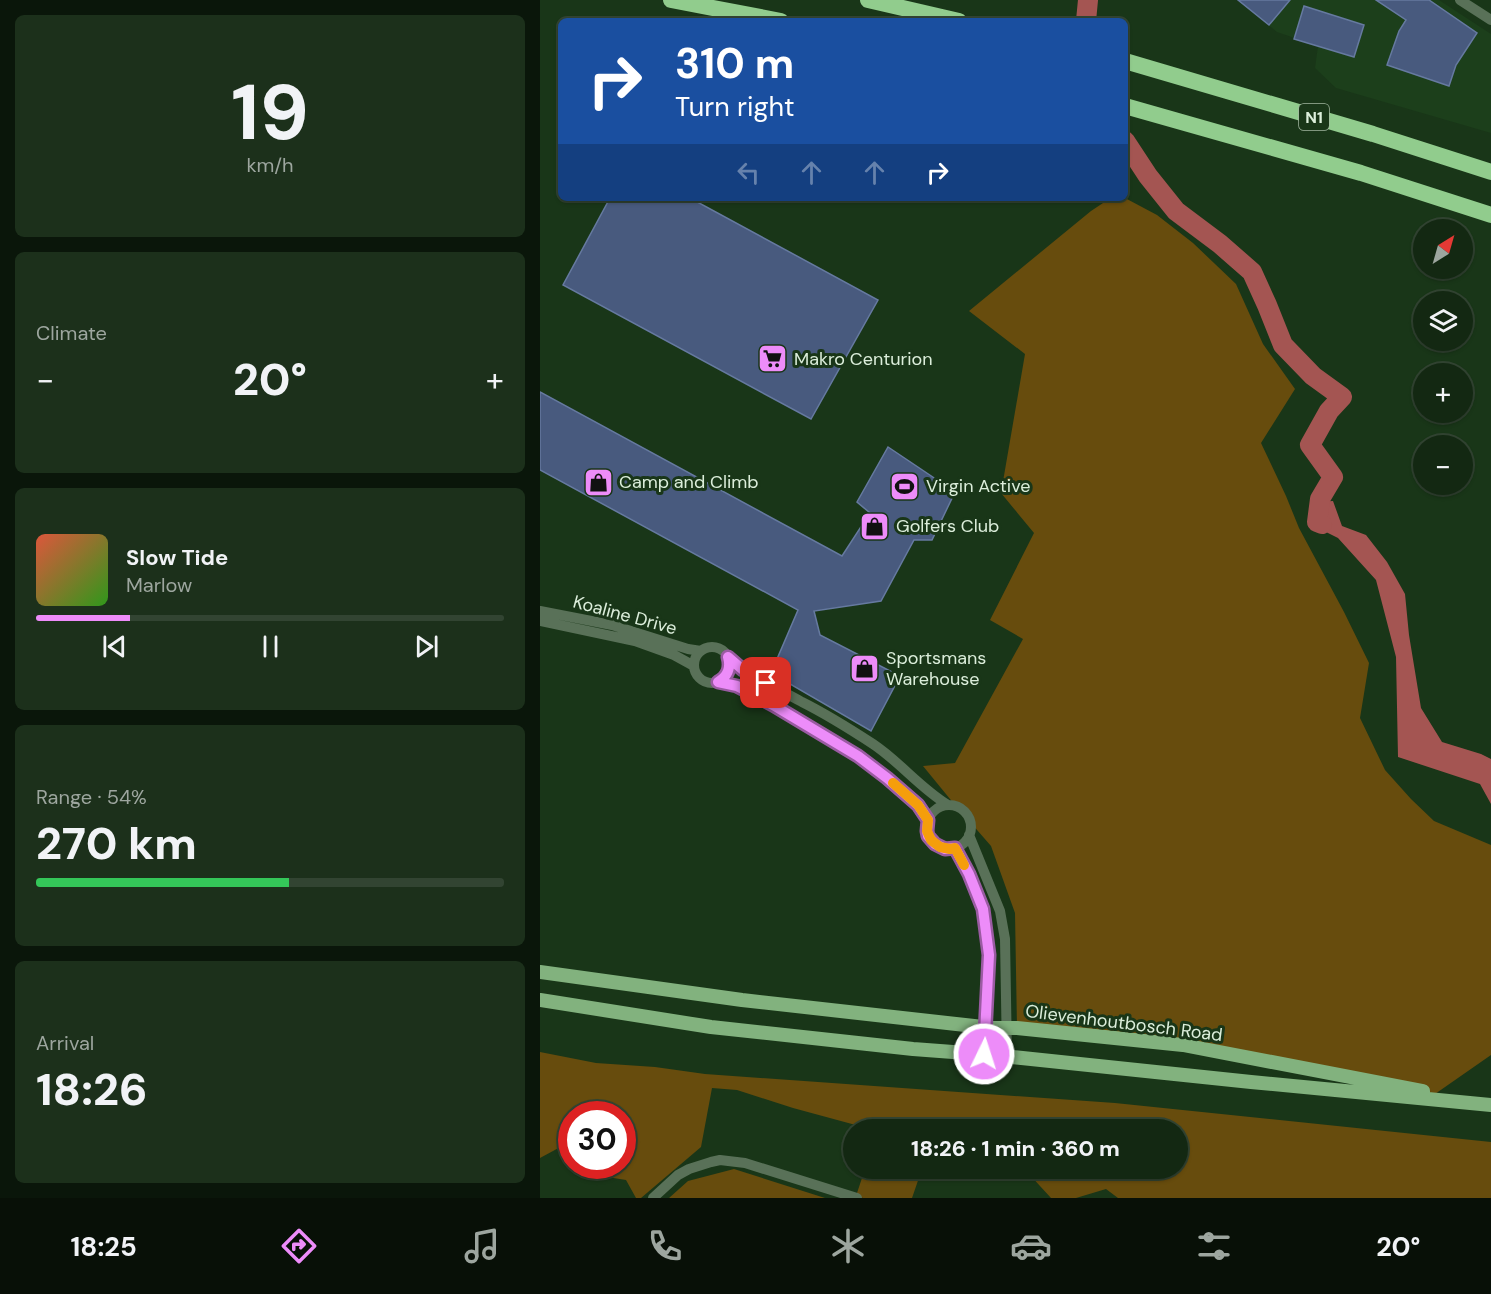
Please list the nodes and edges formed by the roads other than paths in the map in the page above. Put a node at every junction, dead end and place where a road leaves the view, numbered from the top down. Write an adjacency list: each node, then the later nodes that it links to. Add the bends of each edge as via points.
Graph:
1 (671, 0): 4 (highway)
2 (868, 0): 5 (highway)
3 (1460, 0): 6 (street)
4 (765, 18)
5 (945, 18)
6 (1491, 20)
7 (1131, 62): 9 (highway, N1)
8 (1128, 107): 10 (highway, N1, via 1361,173)
9 (1491, 172)
10 (1491, 215)
11 (540, 611): 13 (street, Koaline Drive, via 612,625)
12 (540, 621): 15 (street, Koaline Drive, via 635,641 674,654)
13 (701, 651): 14 (street, via 718,648); 15 (street)
14 (728, 657): 16 (street, via 727,674); 17 (street, via 743,670)
15 (694, 666): 16 (street, via 702,680)
16 (718, 682): 18 (street, via 737,686 782,709)
17 (880, 749): 18 (street); 19 (street)
18 (870, 764): 20 (street, via 918,805)
19 (948, 805): 20 (street, via 934,811); 21 (street, via 967,814 971,824)
20 (928, 820): 22 (street, via 931,840 940,847)
21 (969, 835): 22 (street); 26 (street, via 999,911 1005,939)
22 (955, 848): 25 (street, via 983,909 989,955)
23 (540, 972): 25 (main road, Olievenhoutbosch Road, via 742,1000)
24 (540, 1000): 27 (main road, Olievenhoutbosch Road, via 711,1027)
25 (986, 1027): 26 (main road, Olievenhoutbosch Road); 27 (street)
26 (1008, 1029): 28 (street); 29 (main road, Olievenhoutbosch Road, via 1183,1045)
27 (984, 1054): 28 (main road, Olievenhoutbosch Road)
28 (1007, 1056): 29 (main road, Olievenhoutbosch Road)
29 (1489, 1104)
30 (653, 1198): 31 (street, via 678,1175 720,1160 745,1163)
31 (857, 1198)

